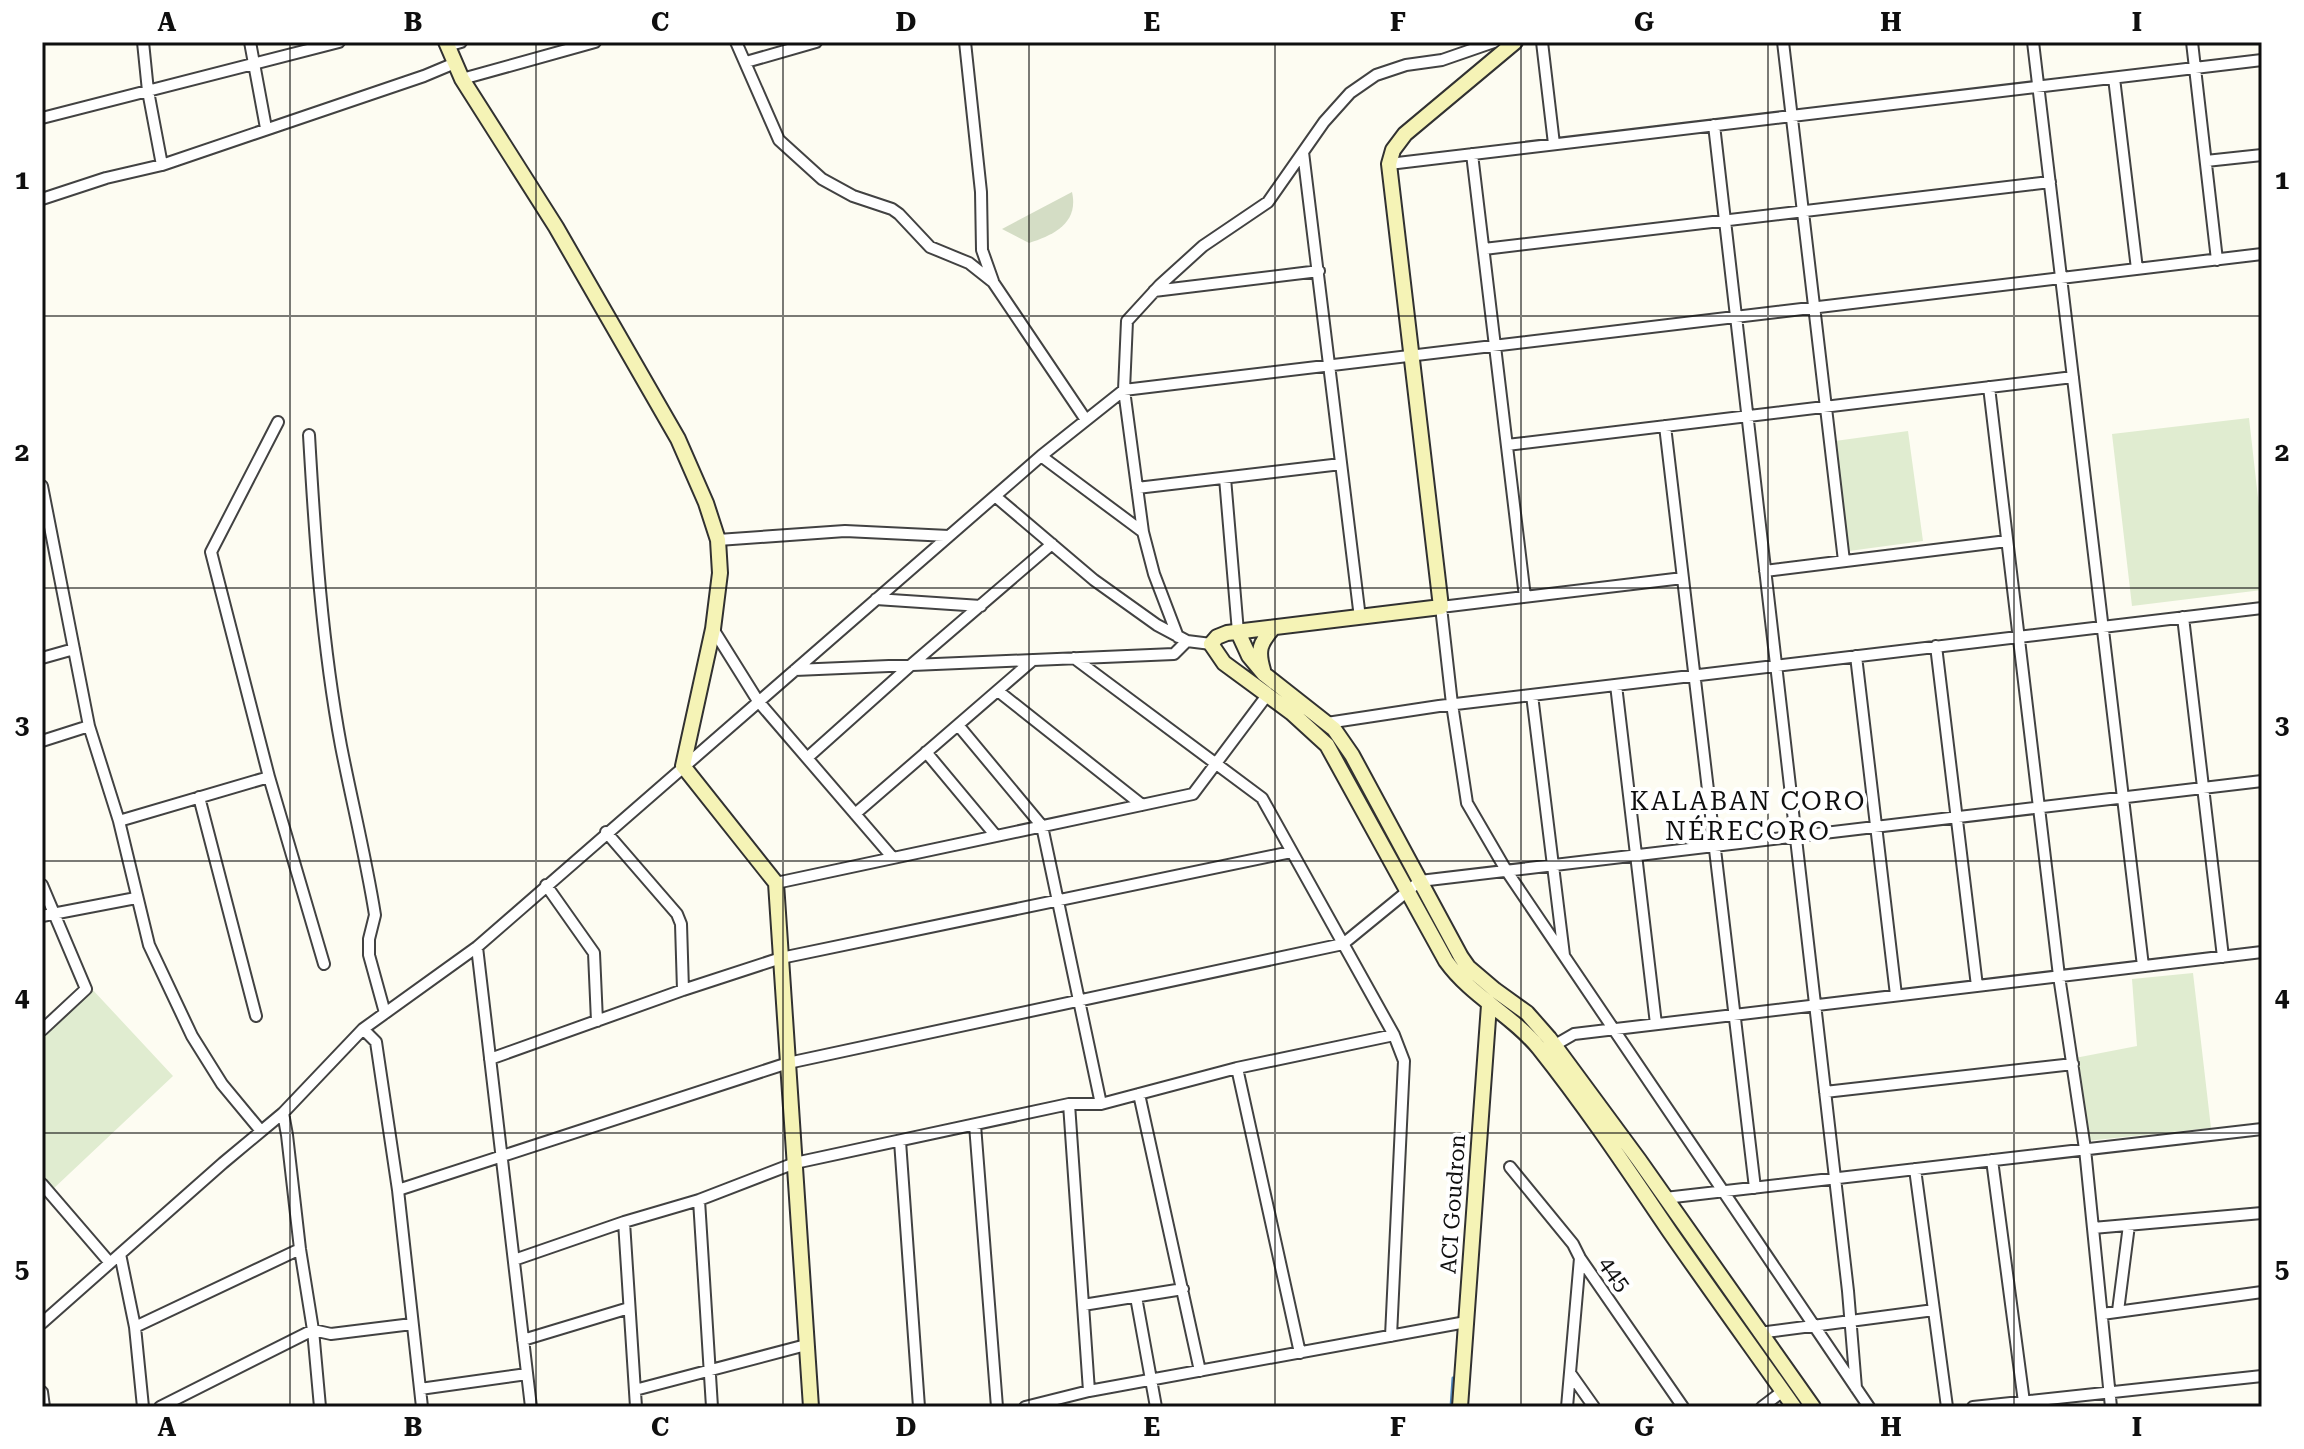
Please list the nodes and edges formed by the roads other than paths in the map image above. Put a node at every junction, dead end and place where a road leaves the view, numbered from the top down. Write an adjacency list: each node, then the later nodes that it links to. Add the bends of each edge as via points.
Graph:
1 (143, 42): 23 (street)
2 (250, 42): 18 (street)
3 (339, 42): 18 (street)
4 (595, 42): 21 (street)
5 (736, 42): 16 (street)
6 (816, 42): 16 (street)
7 (965, 42): 45 (street, via 982,250)
8 (1494, 42): 29 (street, via 1376,75 1350,93)
9 (1515, 42): 33 (street, via 1405,134)
10 (1542, 42): 28 (street)
11 (1783, 42): 24 (street)
12 (2033, 42): 22 (street)
13 (2192, 42): 19 (street)
14 (452, 43): 17 (street)
15 (2262, 60): 19 (street)
16 (746, 62): 45 (street, via 779,140 790,152 822,179 892,209 930,247 969,263)
17 (455, 63): 21 (street); 27 (street)
18 (253, 64): 23 (street); 27 (street)
19 (2195, 68): 20 (street); 32 (street)
20 (2114, 78): 22 (street); 42 (street)
21 (462, 79): 71 (street, via 556,227 678,439)
22 (2038, 87): 24 (street); 35 (street)
23 (148, 91): 25 (street); 34 (street)
24 (1792, 116): 26 (street); 37 (street)
25 (42, 118)
26 (1714, 125): 28 (street); 38 (street)
27 (266, 128): 34 (street)
28 (1554, 144): 30 (street)
29 (1303, 152): 43 (street); 46 (street, via 1268,202 1203,246)
30 (1472, 154): 33 (street); 39 (street)
31 (2262, 155): 32 (street)
32 (2206, 161): 41 (street)
33 (1389, 164): 50 (street)
34 (162, 165): 36 (street)
35 (2050, 182): 37 (street); 44 (street)
36 (42, 199)
37 (1803, 211): 38 (street); 47 (street)
38 (1725, 220): 39 (street); 48 (street)
39 (1484, 249): 49 (street)
40 (2262, 254): 41 (street)
41 (2217, 260): 42 (street)
42 (2137, 269): 44 (street)
43 (1319, 271): 46 (street); 51 (street)
44 (2061, 278): 47 (street); 52 (street)
45 (993, 282): 57 (street)
46 (1154, 291): 54 (street, via 1127,321)
47 (1814, 308): 48 (street); 55 (street)
48 (1736, 317): 49 (street); 56 (street)
49 (1495, 346): 50 (street); 61 (street)
50 (1412, 356): 51 (street); 80 (street)
51 (1330, 365): 54 (street); 63 (street)
52 (2073, 377): 53 (street); 84 (street)
53 (1989, 387): 55 (street); 72 (street)
54 (1124, 390): 57 (street); 66 (street)
55 (1826, 407): 56 (street); 74 (street)
56 (1747, 416): 59 (street); 75 (street)
57 (1086, 420): 62 (street)
58 (278, 422): 116 (street, via 211,552)
59 (1665, 426): 61 (street); 76 (street)
60 (309, 435): 162 (street, via 328,654 375,915 369,955)
61 (1507, 445): 77 (street)
62 (1041, 456): 67 (street); 69 (street)
63 (1341, 464): 64 (street); 83 (street)
64 (1225, 478): 66 (street); 87 (street)
65 (42, 486): 68 (street)
66 (1137, 488): 69 (street)
67 (995, 496): 70 (street); 73 (street)
68 (44, 502): 92 (street)
69 (1143, 532): 89 (street, via 1154,574)
70 (949, 536): 71 (street, via 845,531); 78 (street)
71 (718, 540): 86 (street)
72 (2007, 541): 74 (street); 88 (street)
73 (1052, 544): 79 (street); 89 (street, via 1094,580)
74 (1844, 561): 75 (street)
75 (1765, 571): 98 (street)
76 (1683, 578): 77 (street); 101 (street)
77 (1525, 597): 80 (street)
78 (876, 599): 79 (street); 99 (street)
79 (981, 606): 97 (street)
80 (1441, 607): 83 (street); 107 (street)
81 (2262, 608): 82 (street)
82 (2183, 617): 84 (street); 118 (street)
83 (1360, 618): 85 (street)
84 (2102, 627): 88 (street); 120 (street)
85 (1273, 628): 87 (street); 100 (street, via 1260,647)
86 (713, 629): 106 (street); 115 (street)
87 (1238, 632): 90 (street); 100 (street)
88 (2018, 637): 91 (street); 122 (street)
89 (1183, 639): 90 (street); 95 (street, via 1174,654)
90 (1211, 644): 104 (street, via 1224,663)
91 (1936, 646): 93 (street); 124 (street)
92 (74, 649): 94 (street); 110 (street)
93 (1856, 656): 98 (street); 127 (street)
94 (42, 658)
95 (1074, 658): 96 (street); 114 (street)
96 (1033, 660): 97 (street); 103 (street)
97 (911, 665): 99 (street); 113 (street)
98 (1776, 666): 101 (street); 130 (street)
99 (794, 670): 106 (street)
100 (1264, 674): 108 (street)
101 (1694, 675): 102 (street); 131 (street)
102 (1616, 685): 105 (street); 133 (street)
103 (998, 691): 109 (street); 121 (street)
104 (1268, 694): 114 (street); 141 (street, via 1327,745)
105 (1532, 695): 107 (street); 135 (street)
106 (758, 701): 113 (street); 115 (street)
107 (1452, 704): 108 (street); 136 (street, via 1467,803)
108 (1327, 723): 137 (street, via 1352,755)
109 (958, 725): 112 (street); 126 (street)
110 (89, 726): 111 (street); 125 (street)
111 (42, 741)
112 (926, 752): 123 (street); 129 (street)
113 (807, 758): 123 (street)
114 (1216, 763): 121 (street, via 1193,794); 132 (street, via 1262,798)
115 (683, 766): 128 (street); 138 (street)
116 (269, 777): 119 (street); 152 (street)
117 (2262, 781): 118 (street)
118 (2203, 788): 120 (street); 150 (street)
119 (199, 797): 125 (street); 164 (street)
120 (2123, 798): 122 (street); 153 (street)
121 (1142, 805): 126 (street)
122 (2039, 808): 124 (street); 154 (street)
123 (855, 814): 134 (street)
124 (1957, 817): 127 (street); 155 (street)
125 (119, 821): 142 (street)
126 (1042, 826): 129 (street); 143 (street)
127 (1876, 827): 130 (street); 158 (street)
128 (606, 832): 140 (street); 156 (street, via 677,914)
129 (996, 836): 134 (street)
130 (1795, 836): 131 (street); 161 (street)
131 (1715, 846): 133 (street); 163 (street)
132 (1291, 852): 143 (street); 146 (street)
133 (1636, 855): 135 (street); 166 (street)
134 (893, 858): 138 (street)
135 (1553, 865): 136 (street); 149 (street)
136 (1506, 870): 137 (street); 149 (street)
137 (1420, 881): 141 (street); 157 (street, via 1461,957)
138 (776, 883): 151 (street)
139 (42, 885): 144 (street)
140 (546, 885): 147 (street); 165 (street, via 594,953)
141 (1407, 891): 146 (street); 160 (street, via 1454,973)
142 (136, 898): 144 (street); 183 (street, via 149,945 192,1036)
143 (1057, 900): 151 (street); 159 (street)
144 (55, 914): 145 (street); 169 (street, via 86,989)
145 (42, 916)
146 (1343, 944): 159 (street); 170 (street)
147 (477, 947): 162 (street); 172 (street)
148 (2262, 953): 150 (street)
149 (1564, 957): 168 (street)
150 (2223, 957): 153 (street)
151 (781, 958): 156 (street); 173 (street)
152 (324, 964)
153 (2143, 966): 154 (street)
154 (2059, 976): 155 (street); 174 (street)
155 (1977, 986): 158 (street)
156 (683, 990): 165 (street)
157 (1495, 990): 160 (street); 171 (street, via 1527,1013)
158 (1896, 995): 161 (street)
159 (1079, 999): 173 (street); 179 (street)
160 (1489, 1005): 216 (street, ACI Goudron); 237 (street, via 1538,1047)
161 (1815, 1005): 163 (street); 176 (street)
162 (385, 1013): 167 (street)
163 (1735, 1015): 166 (street); 193 (street)
164 (256, 1016)
165 (597, 1021): 172 (street)
166 (1656, 1024): 168 (street)
167 (363, 1029): 180 (street); 194 (street, via 376,1042)
168 (1614, 1029): 171 (street, via 1574,1034); 195 (street)
169 (42, 1030)
170 (1394, 1035): 175 (street); 223 (street, via 1404,1061)
171 (1555, 1045): 196 (street)
172 (490, 1059): 186 (street)
173 (788, 1063): 186 (street); 188 (street)
174 (2073, 1064): 176 (street); 185 (street)
175 (1237, 1068): 177 (street); 226 (street)
176 (1825, 1092): 191 (street)
177 (1139, 1094): 179 (street); 207 (street)
178 (1069, 1104): 179 (street); 181 (street); 210 (street)
179 (1101, 1104)
180 (283, 1113): 183 (street); 202 (street)
181 (975, 1125): 184 (street); 251 (street)
182 (2262, 1129): 185 (street)
183 (261, 1131): 203 (street)
184 (900, 1141): 188 (street); 250 (street)
185 (2085, 1149): 187 (street); 201 (street)
186 (502, 1157): 194 (street); 205 (street)
187 (1992, 1160): 190 (street); 240 (street)
188 (795, 1163): 197 (street); 225 (street)
189 (1510, 1167): 204 (street, 445)
190 (1915, 1169): 191 (street); 212 (street)
191 (1834, 1179): 193 (street); 215 (street)
192 (42, 1184): 206 (street)
193 (1755, 1188): 195 (street)
194 (398, 1190): 218 (street)
195 (1722, 1191): 196 (street); 219 (street)
196 (1665, 1198): 222 (street)
197 (699, 1200): 199 (street); 227 (street)
198 (2262, 1213): 200 (street)
199 (624, 1222): 205 (street); 211 (street)
200 (2129, 1225): 201 (street); 213 (street)
201 (2093, 1228): 214 (street)
202 (300, 1249): 220 (street); 221 (street)
203 (120, 1254): 206 (street); 220 (street)
204 (1580, 1258): 229 (street); 257 (street, 445)
205 (514, 1260): 224 (street)
206 (110, 1263): 217 (street)
207 (1183, 1289): 209 (street); 228 (street)
208 (2262, 1292): 213 (street)
209 (1136, 1297): 210 (street); 232 (street)
210 (1083, 1305): 236 (street)
211 (629, 1308): 224 (street); 235 (street)
212 (1934, 1310): 215 (street); 262 (street)
213 (2118, 1311): 214 (street)
214 (2102, 1314): 239 (street)
215 (1851, 1319): 219 (street); 233 (street)
216 (1466, 1322): 223 (street); 254 (street, ACI Goudron)
217 (42, 1323)
218 (412, 1324): 221 (street, via 331,1334); 234 (street)
219 (1813, 1325): 222 (street); 233 (street)
220 (135, 1327): 242 (street)
221 (313, 1330): 243 (street); 244 (street)
222 (1759, 1333): 260 (street)
223 (1391, 1336): 226 (street)
224 (523, 1340): 230 (street)
225 (806, 1345): 227 (street); 249 (street)
226 (1300, 1353): 228 (street)
227 (711, 1370): 235 (street); 248 (street)
228 (1200, 1371): 232 (street)
229 (1570, 1373): 255 (street); 256 (street)
230 (527, 1374): 234 (street); 246 (street)
231 (2262, 1376): 239 (street)
232 (1150, 1380): 236 (street); 253 (street)
233 (1856, 1388): 261 (street)
234 (420, 1389): 245 (street)
235 (635, 1390): 247 (street)
236 (1089, 1391): 252 (street)
237 (1783, 1391): 258 (street); 259 (street)
238 (42, 1392): 241 (street)
239 (2110, 1392): 240 (street); 264 (street)
240 (2024, 1402): 263 (street)
241 (44, 1407)
242 (143, 1407)
243 (160, 1407)
244 (320, 1407)
245 (422, 1407)
246 (531, 1407)
247 (636, 1407)
248 (712, 1407)
249 (811, 1407)
250 (919, 1407)
251 (997, 1407)
252 (1025, 1407)
253 (1156, 1407)
254 (1460, 1407)
255 (1567, 1407)
256 (1594, 1407)
257 (1683, 1407)
258 (1762, 1407)
259 (1794, 1407)
260 (1813, 1407)
261 (1869, 1407)
262 (1947, 1407)
263 (1973, 1407)
264 (2111, 1407)

